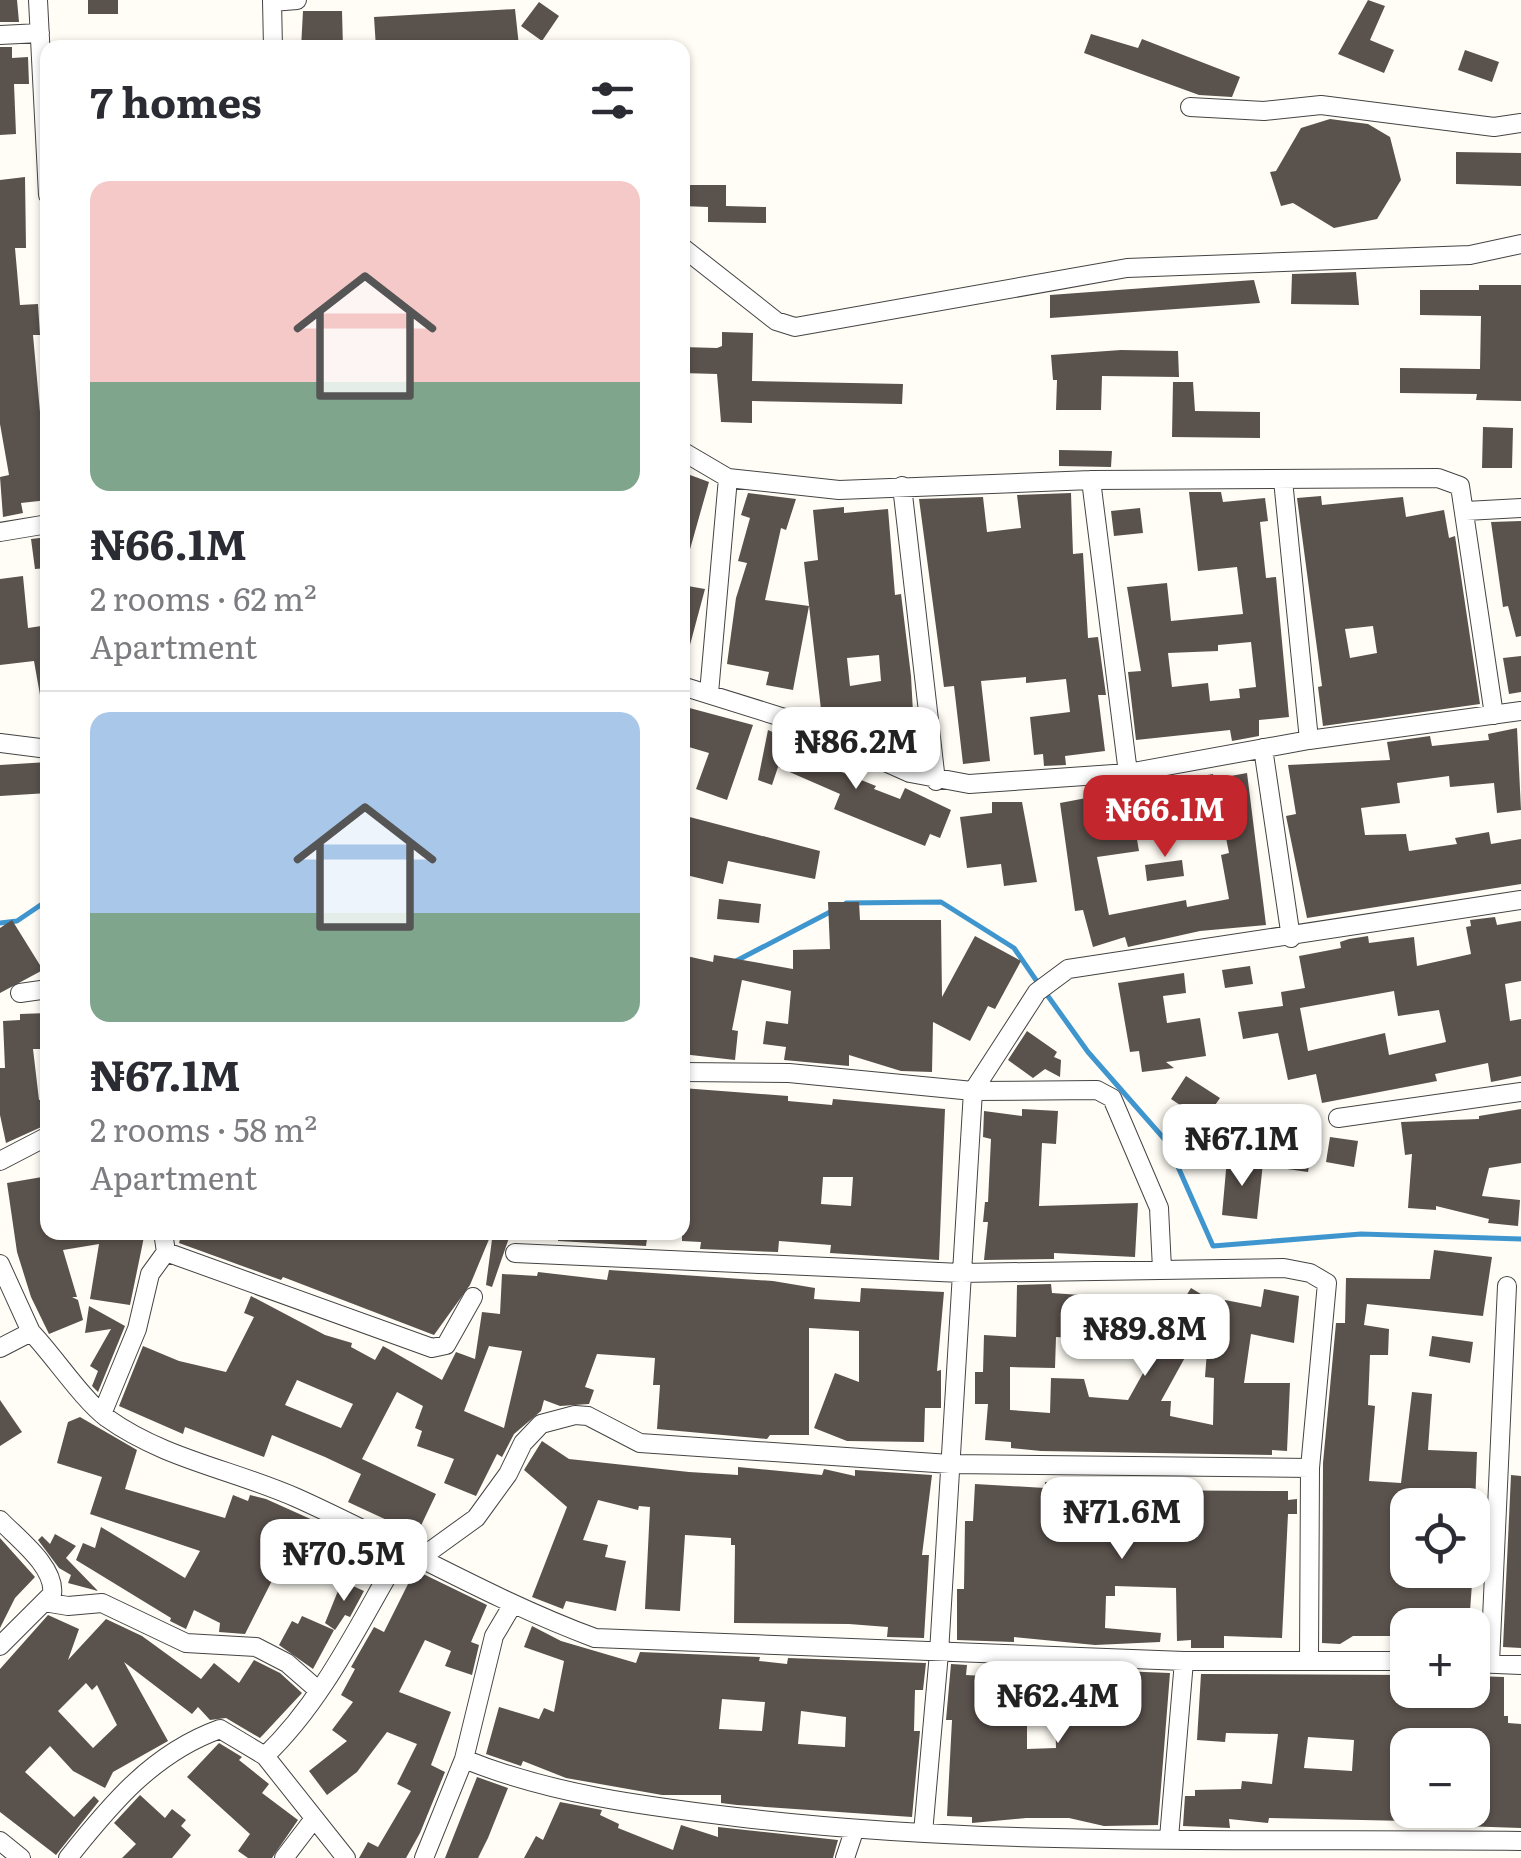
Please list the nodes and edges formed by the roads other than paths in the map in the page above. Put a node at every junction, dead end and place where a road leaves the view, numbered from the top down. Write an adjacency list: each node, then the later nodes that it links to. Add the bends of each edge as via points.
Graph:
1 (38, 0): 4 (street)
2 (297, 0): 3 (street)
3 (272, 1): 7 (street)
4 (40, 33): 5 (street); 6 (street)
5 (0, 36)
6 (40, 40)
7 (274, 40)
8 (1190, 107): 9 (street, via 1264,111 1321,105 1494,127)
9 (1521, 123)
10 (1521, 244): 11 (street, via 1470,254 1127,268 795,327 776,321)
11 (690, 254)
12 (690, 456): 13 (street)
13 (728, 478): 16 (street, via 838,490); 22 (street)
14 (1090, 480): 15 (street); 16 (street); 29 (street)
15 (1282, 480): 18 (street, via 1438,478 1460,486); 25 (street)
16 (902, 486): 30 (street)
17 (1521, 508): 18 (street)
18 (1466, 511): 24 (street)
19 (40, 525): 20 (street)
20 (0, 532)
21 (690, 688): 22 (street)
22 (708, 693): 30 (street)
23 (1521, 711): 24 (street)
24 (1494, 715): 25 (street)
25 (1310, 740): 28 (street)
26 (0, 743): 27 (street)
27 (40, 748)
28 (1263, 748): 29 (street); 32 (street)
29 (1128, 773): 30 (street, via 1008,784)
30 (936, 781)
31 (1521, 900): 32 (street)
32 (1291, 938): 36 (street, via 1068,969 1037,992)
33 (40, 990): 34 (street)
34 (20, 993)
35 (690, 1072): 36 (street, via 789,1072)
36 (973, 1090): 45 (street, via 1073,1088 1112,1098 1159,1208); 46 (street)
37 (1521, 1092): 38 (street)
38 (1338, 1118)
39 (40, 1140): 40 (street)
40 (0, 1161)
41 (164, 1240): 42 (street)
42 (166, 1252): 48 (street, via 432,1348 446,1344); 51 (street, via 150,1274 137,1329)
43 (515, 1253): 46 (street)
44 (0, 1264): 49 (street)
45 (1162, 1270): 46 (street); 53 (street, via 1284,1268 1327,1283)
46 (961, 1273): 52 (street)
47 (1507, 1286): 59 (street)
48 (472, 1297)
49 (32, 1332): 50 (street); 51 (street)
50 (0, 1348)
51 (102, 1414): 55 (street, via 208,1468 291,1495)
52 (950, 1464): 53 (street); 56 (street, via 640,1443 575,1416 541,1424 476,1518); 61 (street)
53 (1310, 1468): 62 (street)
54 (0, 1520): 57 (street, via 50,1577 54,1586)
55 (403, 1549): 56 (street); 67 (street)
56 (422, 1557): 58 (street)
57 (44, 1602): 60 (street); 67 (street, via 102,1603 186,1642 256,1647)
58 (513, 1604): 61 (street, via 595,1638); 69 (street, via 489,1650)
59 (1485, 1608)
60 (0, 1646)
61 (939, 1654): 63 (street); 72 (street)
62 (1309, 1660): 63 (street); 64 (street)
63 (1184, 1661): 73 (street)
64 (1390, 1661)
65 (1490, 1663): 66 (street)
66 (1521, 1664)
67 (319, 1691): 68 (street)
68 (265, 1756): 70 (street); 78 (street, via 220,1728 198,1737 126,1786)
69 (464, 1759): 71 (street, via 506,1776 610,1800); 81 (street)
70 (313, 1820): 79 (street); 80 (street)
71 (854, 1831): 72 (street); 82 (street)
72 (923, 1833): 73 (street)
73 (1169, 1838): 74 (street)
74 (1323, 1838): 76 (street); 83 (street)
75 (0, 1841): 77 (street)
76 (1521, 1841)
77 (21, 1858)
78 (68, 1858)
79 (284, 1858)
80 (346, 1858)
81 (424, 1858)
82 (846, 1858)
83 (1320, 1858)

